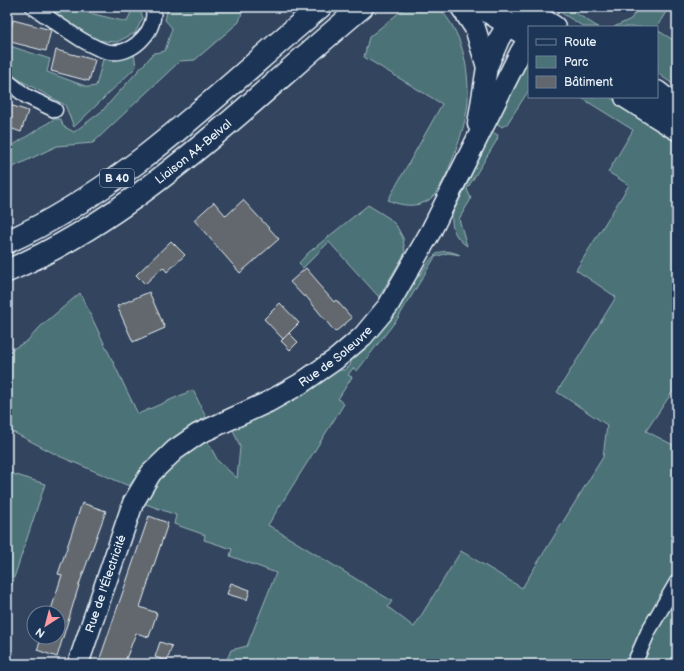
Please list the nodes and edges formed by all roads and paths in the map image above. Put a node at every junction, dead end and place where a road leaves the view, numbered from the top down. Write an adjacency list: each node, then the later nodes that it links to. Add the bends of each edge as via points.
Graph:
1 (33, 7): 2 (street, via 91,44 111,52 126,50 145,36 154,17)
2 (153, 7)
3 (320, 7): 21 (main road, Liaison A4-Belval / B 40, via 156,149 101,190 39,227)
4 (362, 7): 22 (main road, Liaison A4-Belval / B 40, via 137,197 54,248)
5 (461, 7): 11 (main road, via 475,28)
6 (481, 7): 8 (main road)
7 (522, 7): 8 (main road)
8 (536, 20): 9 (main road); 11 (main road, via 499,39)
9 (566, 26)
10 (528, 39): 20 (main road)
11 (487, 66): 20 (main road)
12 (7, 81): 18 (street, via 26,96)
13 (658, 82): 15 (main road)
14 (658, 93): 17 (main road)
15 (677, 94)
16 (628, 98): 19 (main road)
17 (677, 108)
18 (54, 110)
19 (677, 129)
20 (473, 145): 23 (main road, Rue de Soleuvre, via 451,194 411,268 388,306 363,336 336,360 300,384 268,402 198,434 175,450 151,473)
21 (7, 242)
22 (7, 271)
23 (133, 503): 25 (main road, Rue de l'Électricité)
24 (677, 582): 26 (street, via 648,630)
25 (78, 664)
26 (634, 664)

